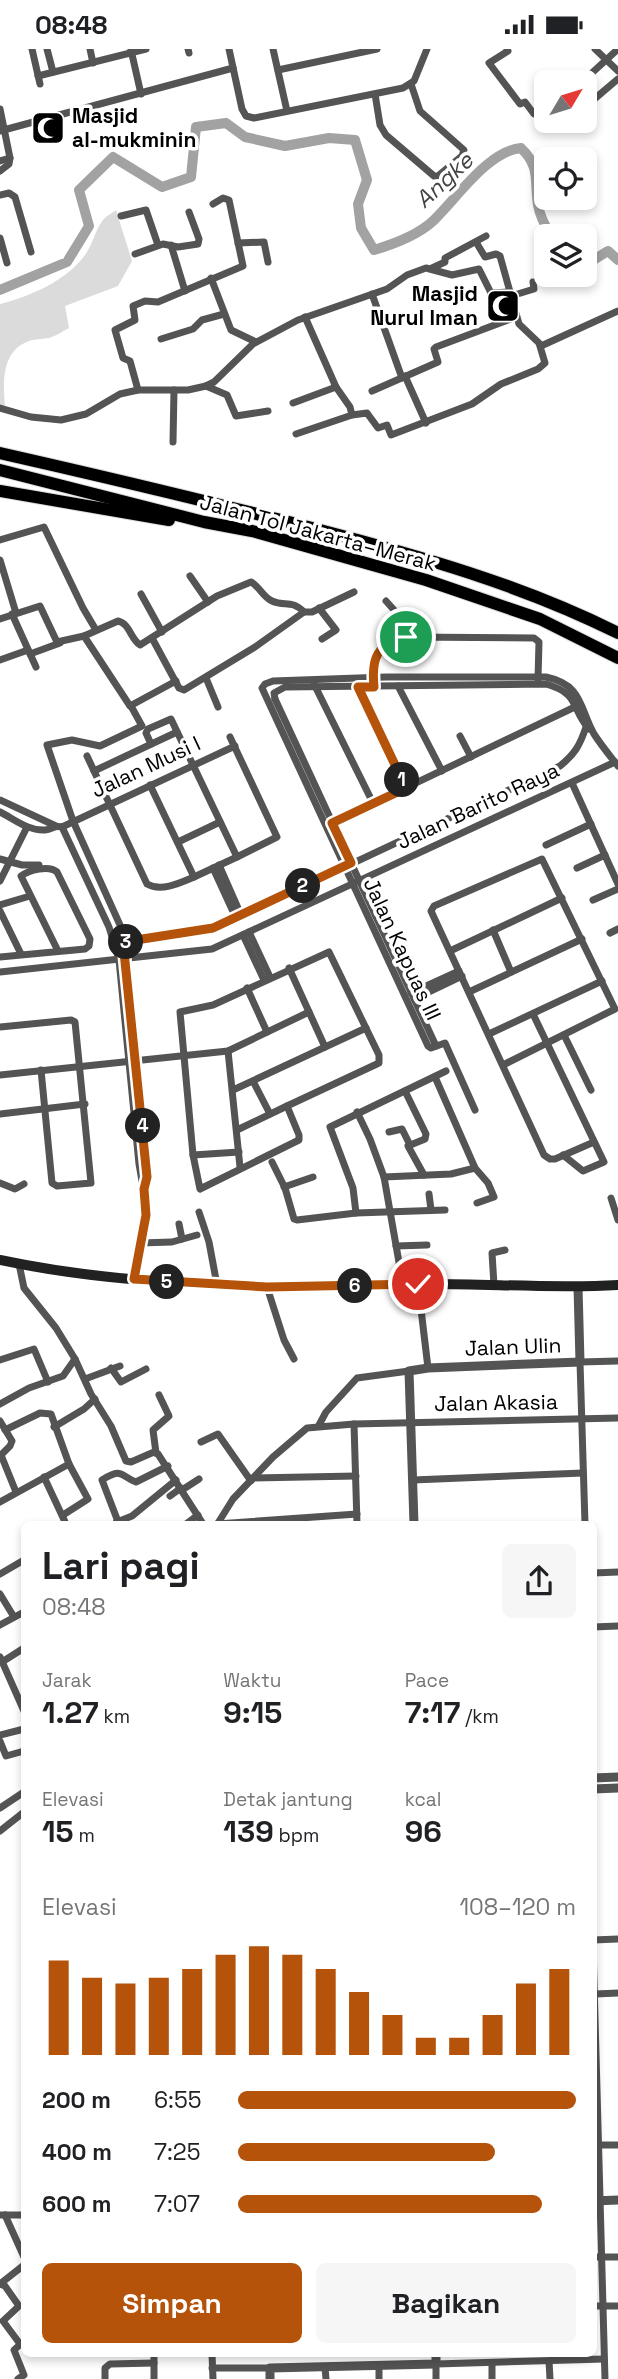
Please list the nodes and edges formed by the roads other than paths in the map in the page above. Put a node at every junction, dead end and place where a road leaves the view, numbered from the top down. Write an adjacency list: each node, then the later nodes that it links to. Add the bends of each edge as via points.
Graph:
1 (32, 49): 20 (street)
2 (47, 49): 19 (street)
3 (90, 49): 14 (street)
4 (146, 49): 12 (street)
5 (229, 49): 15 (street)
6 (273, 49): 16 (street)
7 (377, 49): 16 (street)
8 (427, 49): 23 (street)
9 (507, 49): 29 (street, via 489,63 520,104 525,102)
10 (595, 49): 13 (street)
11 (618, 49): 13 (street)
12 (131, 51): 14 (street); 24 (street)
13 (606, 60): 17 (street); 18 (street)
14 (93, 63): 19 (street)
15 (233, 68): 24 (street); 28 (street, via 246,116)
16 (278, 70): 28 (street)
17 (595, 70)
18 (618, 71)
19 (53, 72): 20 (street)
20 (38, 76): 22 (street)
21 (618, 79): 26 (street)
22 (40, 85)
23 (411, 85): 25 (street); 25 (street, via 420,111 464,150 438,176 386,135)
24 (141, 93): 30 (street)
25 (375, 94): 28 (street)
26 (597, 97)
27 (0, 109): 30 (street)
28 (287, 111)
29 (534, 114)
30 (3, 131): 31 (street)
31 (10, 159): 32 (street); 33 (street)
32 (0, 162)
33 (0, 171)
34 (0, 195): 44 (street, via 15,197)
35 (213, 204): 41 (street, via 229,199)
36 (189, 212): 43 (street, via 199,243)
37 (121, 216): 42 (street, via 146,211)
38 (486, 236): 40 (street)
39 (0, 239): 47 (street)
40 (476, 242): 48 (street); 53 (street, via 485,257 500,256)
41 (238, 243): 46 (street, via 264,241); 49 (street, via 242,267)
42 (158, 245): 43 (street); 45 (street)
43 (170, 245): 51 (street)
44 (31, 252)
45 (135, 254)
46 (268, 262)
47 (7, 263)
48 (431, 268): 52 (street); 53 (street, via 452,275 479,268 491,293)
49 (211, 278): 51 (street); 55 (street)
50 (533, 282): 53 (street, via 534,289)
51 (185, 291): 64 (street, via 134,305 135,320 116,328)
52 (372, 294): 56 (street); 61 (street)
53 (510, 294): 57 (street)
54 (618, 311): 60 (street)
55 (224, 314): 58 (street); 59 (street, via 233,332)
56 (304, 317): 59 (street); 63 (street)
57 (516, 317): 60 (street); 61 (street, via 435,348 438,362)
58 (161, 339)
59 (256, 342): 62 (street)
60 (541, 346): 71 (street, via 545,363 538,369)
61 (403, 377): 66 (street); 71 (street)
62 (206, 386): 65 (street); 69 (street, via 227,395 236,416)
63 (336, 387): 67 (street); 70 (street)
64 (138, 390): 65 (street); 68 (street, via 61,420)
65 (174, 390): 73 (street)
66 (372, 391)
67 (293, 403)
68 (0, 408)
69 (268, 411)
70 (352, 415): 71 (street, via 367,413 377,428 387,425 391,435); 72 (street)
71 (426, 423)
72 (296, 434)
73 (173, 442)
74 (0, 453): 91 (highway, Jalan Tol Jakarta–Merak, via 396,550 547,600)
75 (0, 470): 77 (highway, Jalan Tol Jakarta–Merak)
76 (0, 491): 77 (highway, via 130,515)
77 (204, 522): 98 (highway, Jalan Tol Jakarta–Merak, via 426,580 540,619)
78 (0, 540): 89 (street, via 44,527)
79 (0, 560): 87 (street)
80 (190, 576): 84 (street)
81 (354, 592): 85 (street)
82 (141, 594): 90 (street)
83 (386, 601): 93 (street, via 403,619)
84 (208, 602): 86 (street, via 253,582 271,600 294,604); 90 (street)
85 (319, 608): 86 (street); 95 (street, via 337,630)
86 (304, 612): 101 (street)
87 (14, 613): 88 (street); 96 (street, via 40,605); 97 (street)
88 (0, 619)
89 (96, 630): 92 (street); 94 (street, via 118,621 127,625 138,644)
90 (162, 632): 94 (street)
91 (618, 633)
92 (84, 636): 96 (street); 111 (street)
93 (405, 637): 102 (street, via 534,638 539,642); 105 (street, via 377,652)
94 (152, 638): 103 (street)
95 (322, 639)
96 (60, 643): 97 (street)
97 (29, 652): 99 (street); 100 (street)
98 (618, 657)
99 (0, 660)
100 (36, 667)
101 (206, 678): 103 (street, via 182,691); 112 (street)
102 (538, 680): 104 (street); 110 (street)
103 (176, 681): 111 (street)
104 (444, 681): 105 (street); 107 (street)
105 (373, 682): 106 (street); 107 (street); 108 (street)
106 (314, 683): 108 (street); 109 (street, via 281,688); 109 (street, via 265,684 262,688); 133 (street)
107 (398, 686): 125 (street)
108 (358, 687): 130 (street)
109 (271, 701): 127 (street, Jalan Kapuas III)
110 (580, 705): 113 (street); 115 (street); 121 (street)
111 (131, 706): 135 (street, via 142,726 100,746 72,740 47,745)
112 (218, 707)
113 (586, 727): 115 (street); 147 (street, Jalan Barito Raya, via 573,756 561,766)
114 (177, 732): 118 (street); 118 (street, via 170,718 150,727 146,733); 123 (street)
115 (594, 733): 122 (street)
116 (460, 736): 121 (street)
117 (230, 737): 119 (street)
118 (151, 744): 124 (street)
119 (234, 745): 123 (street, Jalan Musi I); 144 (street, via 277,837)
120 (87, 756): 124 (street)
121 (471, 757): 125 (street)
122 (615, 759): 126 (street); 128 (street, Jalan Barito Raya)
123 (193, 765): 129 (street, Jalan Musi I); 136 (street)
124 (94, 771): 132 (street)
125 (442, 771): 130 (street)
126 (618, 773)
127 (307, 777): 137 (street, Jalan Kapuas III); 147 (street, Jalan Kapuas III)
128 (572, 783): 138 (street); 153 (street, Jalan Barito Raya)
129 (150, 785): 132 (street, Jalan Musi I); 141 (street)
130 (406, 788): 133 (street)
131 (0, 800): 139 (street)
132 (109, 803): 135 (street, Jalan Musi I); 151 (street, via 147,884 155,888)
133 (373, 803): 137 (street)
134 (0, 812): 140 (street)
135 (73, 821): 139 (street, Jalan Musi I); 166 (street, via 116,917)
136 (220, 822): 141 (street); 144 (street)
137 (332, 823): 147 (street, Jalan Kapuas III)
138 (591, 824): 142 (street); 143 (street)
139 (59, 826): 140 (street); 166 (street)
140 (27, 827): 146 (street)
141 (178, 842): 151 (street)
142 (546, 845)
143 (605, 855): 150 (street); 154 (street)
144 (237, 857): 149 (street)
145 (0, 859): 146 (street)
146 (9, 863): 148 (street); 152 (street)
147 (348, 864): 153 (street, Jalan Kapuas III); 160 (street, Jalan Barito Raya)
148 (39, 865)
149 (216, 867): 151 (street); 160 (street)
150 (577, 868)
151 (194, 877)
152 (0, 881)
153 (356, 882): 164 (street, Jalan Barito Raya); 180 (street, Jalan Kapuas III); 189 (street, Jalan Kapuas III, via 428,1046)
154 (618, 886): 157 (street)
155 (30, 897): 158 (street); 167 (street); 167 (street, via 22,875 55,869 90,942 85,949)
156 (562, 898): 162 (street); 165 (street); 168 (street, via 542,859 432,908)
157 (593, 900)
158 (0, 905)
159 (0, 911): 169 (street)
160 (239, 916): 166 (street, Jalan Barito Raya, via 196,932)
161 (618, 929): 163 (street)
162 (493, 930): 168 (street); 174 (street)
163 (610, 933)
164 (246, 934): 171 (street, Jalan Barito Raya, via 203,951); 176 (street)
165 (582, 939): 174 (street); 177 (street)
166 (119, 943): 171 (street)
167 (58, 951): 169 (street)
168 (450, 951): 175 (street)
169 (21, 954): 170 (street)
170 (0, 957)
171 (122, 959): 173 (street, Jalan Barito Raya); 193 (street)
172 (289, 968): 176 (street); 181 (street); 184 (street, via 329,952)
173 (0, 971)
174 (511, 972): 179 (street)
175 (461, 974): 179 (street); 180 (street)
176 (267, 979): 178 (street)
177 (602, 981): 182 (street); 187 (street, via 614,1010)
178 (247, 988): 185 (street); 192 (street, via 213,1005 180,1012)
179 (469, 992): 186 (street)
180 (413, 996): 189 (street, Jalan Kapuas III)
181 (309, 1012): 185 (street); 190 (street)
182 (533, 1014): 186 (street); 188 (street)
183 (0, 1027): 195 (street, via 71,1020 76,1023)
184 (366, 1028): 190 (street); 205 (street, via 379,1063)
185 (267, 1032): 191 (street)
186 (489, 1034): 194 (street)
187 (564, 1035): 188 (street); 202 (street)
188 (547, 1043): 194 (street); 215 (street)
189 (436, 1046): 207 (street, via 445,1043)
190 (325, 1047): 200 (street)
191 (228, 1051): 192 (street); 201 (street)
192 (185, 1056): 193 (street); 218 (street)
193 (132, 1061): 195 (street); 241 (street, via 146,1215)
194 (503, 1065): 219 (street, via 544,1155 552,1160)
195 (81, 1066): 196 (street); 204 (street)
196 (41, 1070): 198 (street); 206 (street)
197 (446, 1071): 199 (street)
198 (0, 1075)
199 (435, 1077): 203 (street); 222 (street)
200 (253, 1081): 201 (street); 210 (street)
201 (233, 1090): 213 (street)
202 (591, 1090)
203 (405, 1091): 208 (street); 211 (street)
204 (85, 1104): 206 (street); 206 (street, via 91,1183 57,1187 52,1183)
205 (287, 1106): 210 (street); 221 (street, via 299,1140)
206 (44, 1109): 209 (street)
207 (475, 1110)
208 (357, 1112): 225 (street); 236 (street, via 330,1127 353,1188)
209 (0, 1114)
210 (270, 1114): 213 (street)
211 (418, 1119): 212 (street); 216 (street, via 426,1137)
212 (410, 1123)
213 (237, 1129): 217 (street)
214 (389, 1132): 216 (street, via 402,1129)
215 (594, 1142): 219 (street); 219 (street, via 604,1161 584,1171)
216 (410, 1145): 223 (street)
217 (239, 1153): 218 (street); 221 (street)
218 (193, 1155): 221 (street, via 197,1184 202,1189)
219 (563, 1155)
220 (272, 1161): 228 (street)
221 (240, 1167)
222 (475, 1168): 223 (street); 231 (street, via 494,1196)
223 (424, 1175): 225 (street)
224 (313, 1177): 228 (street)
225 (384, 1177): 234 (street)
226 (0, 1183): 227 (street, via 15,1189)
227 (24, 1184)
228 (284, 1187): 236 (street, via 294,1219)
229 (429, 1194): 232 (street)
230 (611, 1198): 237 (street)
231 (477, 1203)
232 (431, 1210): 233 (street); 234 (street)
233 (445, 1210)
234 (390, 1211): 236 (street); 243 (street)
235 (199, 1212): 249 (street)
236 (356, 1213)
237 (618, 1220)
238 (179, 1224): 240 (street)
239 (197, 1235): 240 (street)
240 (182, 1240): 241 (street)
241 (140, 1243): 247 (street)
242 (427, 1245): 243 (street)
243 (396, 1246): 250 (street)
244 (505, 1250): 251 (street, via 492,1252)
245 (0, 1260): 246 (main road)
246 (19, 1263): 247 (main road); 255 (street, via 24,1288)
247 (134, 1279): 249 (main road)
248 (418, 1284): 250 (main road); 251 (main road); 260 (street)
249 (217, 1285): 253 (main road)
250 (402, 1285): 253 (main road)
251 (494, 1285): 254 (main road)
252 (618, 1285): 254 (main road)
253 (267, 1287): 256 (street)
254 (579, 1287): 259 (street)
255 (75, 1359): 263 (street); 264 (street, via 63,1376)
256 (293, 1359)
257 (0, 1360): 264 (street, via 34,1349)
258 (618, 1361): 259 (street, Jalan Ulin)
259 (580, 1362): 260 (street, Jalan Ulin); 269 (street)
260 (428, 1368): 262 (street, Jalan Ulin)
261 (146, 1369): 263 (street, via 121,1382 116,1367)
262 (409, 1371): 271 (street); 273 (street, via 357,1378)
263 (85, 1379): 266 (street)
264 (48, 1382): 267 (street)
265 (159, 1395): 277 (street, via 169,1416 153,1430)
266 (95, 1399): 274 (street); 277 (street, via 127,1462)
267 (0, 1405)
268 (618, 1418): 269 (street, Jalan Akasia)
269 (582, 1419): 271 (street, Jalan Akasia); 280 (street)
270 (0, 1421): 275 (street)
271 (411, 1423): 272 (street, Jalan Akasia); 286 (street)
272 (354, 1424): 273 (street, Jalan Akasia); 281 (street)
273 (319, 1425): 285 (street, via 307,1428)
274 (54, 1427): 275 (street, via 50,1413 40,1413); 278 (street)
275 (5, 1430): 288 (street, via 12,1443 2,1457)
276 (201, 1442): 285 (street, via 218,1434)
277 (156, 1453): 279 (street)
278 (69, 1464): 282 (street); 292 (street, via 88,1499)
279 (167, 1466): 284 (street); 295 (street, via 136,1482 122,1474 102,1480)
280 (583, 1473): 286 (street); 303 (street)
281 (356, 1476): 285 (street); 291 (street)
282 (44, 1477): 288 (street); 292 (street)
283 (199, 1479): 287 (street)
284 (176, 1480): 287 (street); 296 (street)
285 (252, 1480): 299 (street)
286 (413, 1480): 302 (street)
287 (182, 1489): 289 (street); 293 (street)
288 (16, 1492): 290 (street)
289 (170, 1496)
290 (0, 1501)
291 (357, 1514): 300 (street); 301 (street)
292 (63, 1515): 294 (street)
293 (198, 1515): 297 (street); 298 (street)
294 (65, 1521)
295 (115, 1521)
296 (121, 1521)
297 (191, 1521)
298 (201, 1521)
299 (219, 1521)
300 (259, 1521)
301 (357, 1521)
302 (414, 1521)
303 (585, 1521)
304 (21, 1562): 307 (street)
305 (618, 1571): 306 (street)
306 (597, 1573)
307 (0, 1574)
308 (0, 1594): 310 (street)
309 (21, 1614): 310 (street)
310 (14, 1617): 311 (street)
311 (0, 1625)
312 (597, 1626): 313 (street)
313 (618, 1626)
314 (21, 1649): 315 (street)
315 (1, 1659): 316 (street)
316 (21, 1704)
317 (21, 1730): 318 (street)
318 (0, 1735)
319 (0, 1741): 320 (street, via 6,1756)
320 (21, 1752)
321 (618, 1777): 322 (street)
322 (597, 1778)
323 (618, 1788): 324 (street)
324 (597, 1789)
325 (21, 1794): 326 (street)
326 (0, 1808)
327 (21, 1814): 328 (street)
328 (0, 1832)
329 (618, 1939): 330 (street)
330 (597, 1942)
331 (618, 1993): 332 (street)
332 (597, 1994)
333 (597, 2145): 334 (street)
334 (618, 2145)
335 (618, 2200): 336 (street)
336 (597, 2201): 340 (street)
337 (21, 2215): 338 (street)
338 (3, 2218): 339 (street)
339 (21, 2251)
340 (598, 2257): 341 (street); 346 (street)
341 (618, 2257)
342 (21, 2267): 343 (street)
343 (0, 2284): 347 (street, via 19,2306 3,2321)
344 (618, 2306): 346 (street)
345 (597, 2307): 346 (street)
346 (603, 2307): 351 (street)
347 (21, 2342)
348 (21, 2344): 360 (street, via 14,2350 24,2375)
349 (154, 2357): 354 (street)
350 (212, 2357): 358 (street)
351 (604, 2358): 353 (street); 370 (street)
352 (436, 2359): 355 (street); 357 (street); 367 (street)
353 (549, 2361): 355 (street); 369 (street)
354 (154, 2363): 361 (street, via 110,2364); 362 (street)
355 (492, 2363): 368 (street)
356 (325, 2367): 357 (street); 359 (street); 365 (street)
357 (379, 2367): 366 (street)
358 (212, 2368): 359 (street); 363 (street)
359 (270, 2368): 364 (street)
360 (18, 2379)
361 (105, 2379)
362 (155, 2379)
363 (213, 2379)
364 (270, 2379)
365 (326, 2379)
366 (379, 2379)
367 (436, 2379)
368 (492, 2379)
369 (550, 2379)
370 (605, 2379)

